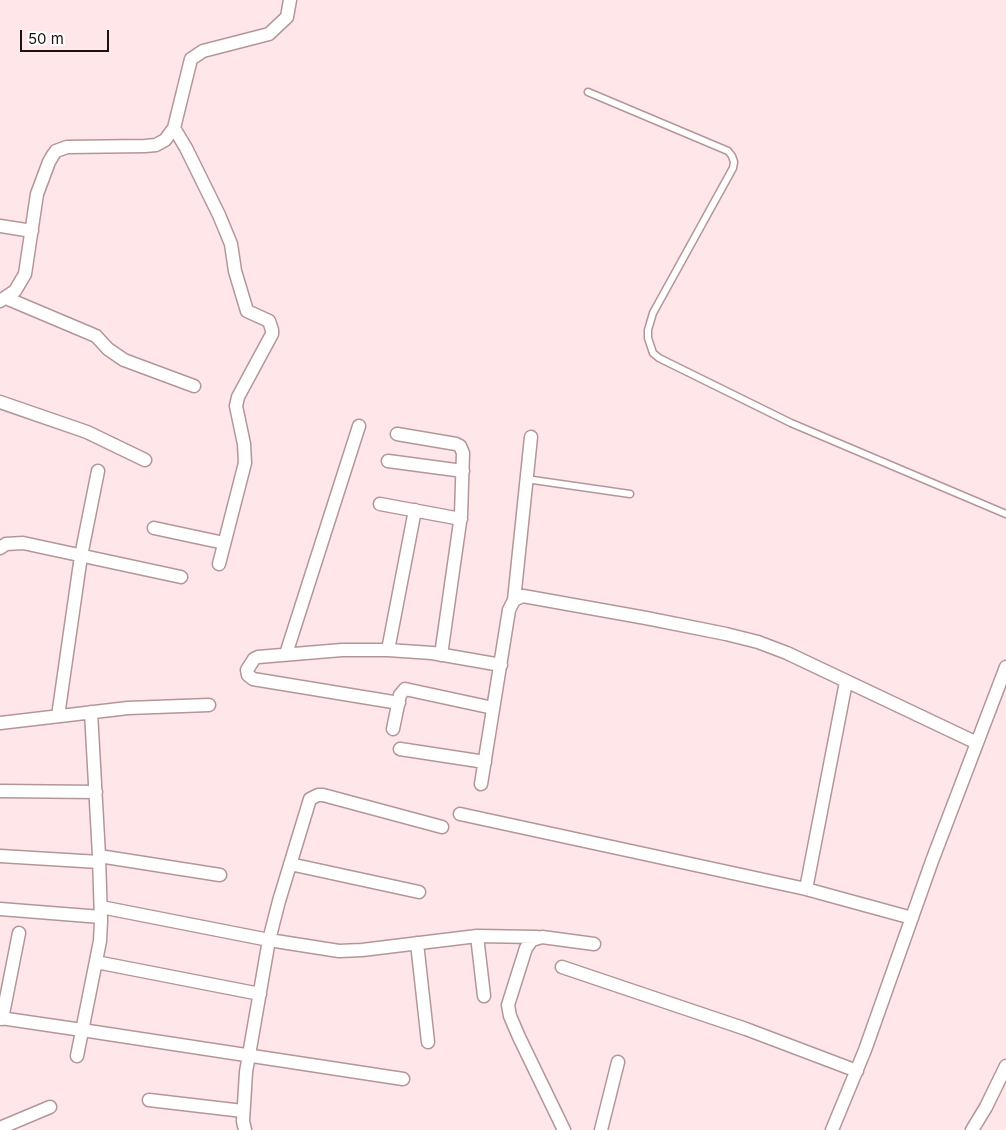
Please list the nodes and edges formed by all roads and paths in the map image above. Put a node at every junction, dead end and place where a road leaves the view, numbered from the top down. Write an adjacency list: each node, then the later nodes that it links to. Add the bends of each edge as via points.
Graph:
1 (290, 0): 3 (street, via 287,17 269,34 203,51 191,59)
2 (588, 92): 20 (lane, via 728,151 734,162 653,313 648,330 653,353 791,424)
3 (174, 128): 5 (street, via 166,140 156,145 67,147 56,151 37,194); 23 (street, via 231,244 247,311 269,321 272,326 272,334 236,406 245,463)
4 (0, 226): 5 (street)
5 (32, 231): 6 (street, via 25,274 15,291)
6 (3, 299): 7 (street, via 96,336 124,360)
7 (194, 386)
8 (0, 402): 12 (street, via 87,432)
9 (359, 426): 30 (street)
10 (398, 434): 15 (street, via 460,446)
11 (531, 437): 16 (street)
12 (145, 460)
13 (388, 461): 15 (street)
14 (98, 470): 25 (street)
15 (463, 471): 21 (street)
16 (526, 479): 17 (lane); 28 (street)
17 (630, 494)
18 (380, 504): 19 (street)
19 (414, 510): 21 (street); 29 (street)
20 (1006, 514)
21 (461, 519): 31 (street)
22 (154, 528): 23 (street)
23 (224, 543): 26 (street)
24 (0, 548): 25 (street, via 6,544 23,543)
25 (81, 556): 27 (street); 39 (street)
26 (219, 564)
27 (181, 577)
28 (514, 600): 32 (street, via 509,610); 34 (street, via 523,596 726,634 787,653)
29 (388, 650): 30 (street); 31 (street)
30 (286, 654): 35 (street, via 254,659 247,670 248,675 253,679)
31 (441, 655): 32 (street)
32 (500, 665): 37 (street)
33 (1006, 667): 42 (street)
34 (846, 682): 42 (street); 54 (street)
35 (398, 703): 37 (street, via 402,691 409,689); 41 (street)
36 (209, 705): 38 (street)
37 (493, 708): 44 (street)
38 (91, 712): 39 (street); 47 (street)
39 (58, 716): 40 (street)
40 (0, 723)
41 (393, 729)
42 (977, 743): 58 (street)
43 (400, 749): 44 (street)
44 (485, 762): 45 (street)
45 (481, 784)
46 (0, 791): 47 (street)
47 (96, 792): 51 (street)
48 (460, 814): 54 (street)
49 (442, 826): 52 (street, via 318,795 310,799)
50 (0, 856): 51 (street)
51 (99, 858): 53 (street); 57 (street)
52 (290, 864): 55 (street); 62 (street)
53 (220, 875)
54 (806, 888): 58 (street)
55 (420, 892)
56 (0, 909): 57 (street)
57 (101, 912): 62 (street); 65 (street)
58 (912, 918): 76 (street)
59 (19, 933): 69 (street)
60 (477, 936): 61 (street); 63 (street); 68 (street)
61 (537, 937): 64 (street); 83 (street, via 526,948 508,1010)
62 (269, 940): 63 (street, via 339,951); 67 (street)
63 (416, 943): 71 (street)
64 (594, 944)
65 (96, 962): 67 (street); 70 (street)
66 (562, 967): 76 (street, via 746,1029)
67 (260, 994): 72 (street)
68 (484, 996)
69 (1, 1019): 70 (street)
70 (82, 1030): 72 (street); 73 (street)
71 (428, 1042)
72 (249, 1055): 77 (street); 80 (street)
73 (77, 1056)
74 (618, 1062): 84 (street)
75 (1006, 1066): 86 (street)
76 (857, 1071): 85 (street)
77 (403, 1079)
78 (149, 1100): 80 (street)
79 (50, 1107): 81 (street)
80 (243, 1111): 82 (street)
81 (0, 1128)
82 (245, 1130)
83 (564, 1130)
84 (601, 1130)
85 (832, 1130)
86 (972, 1130)

